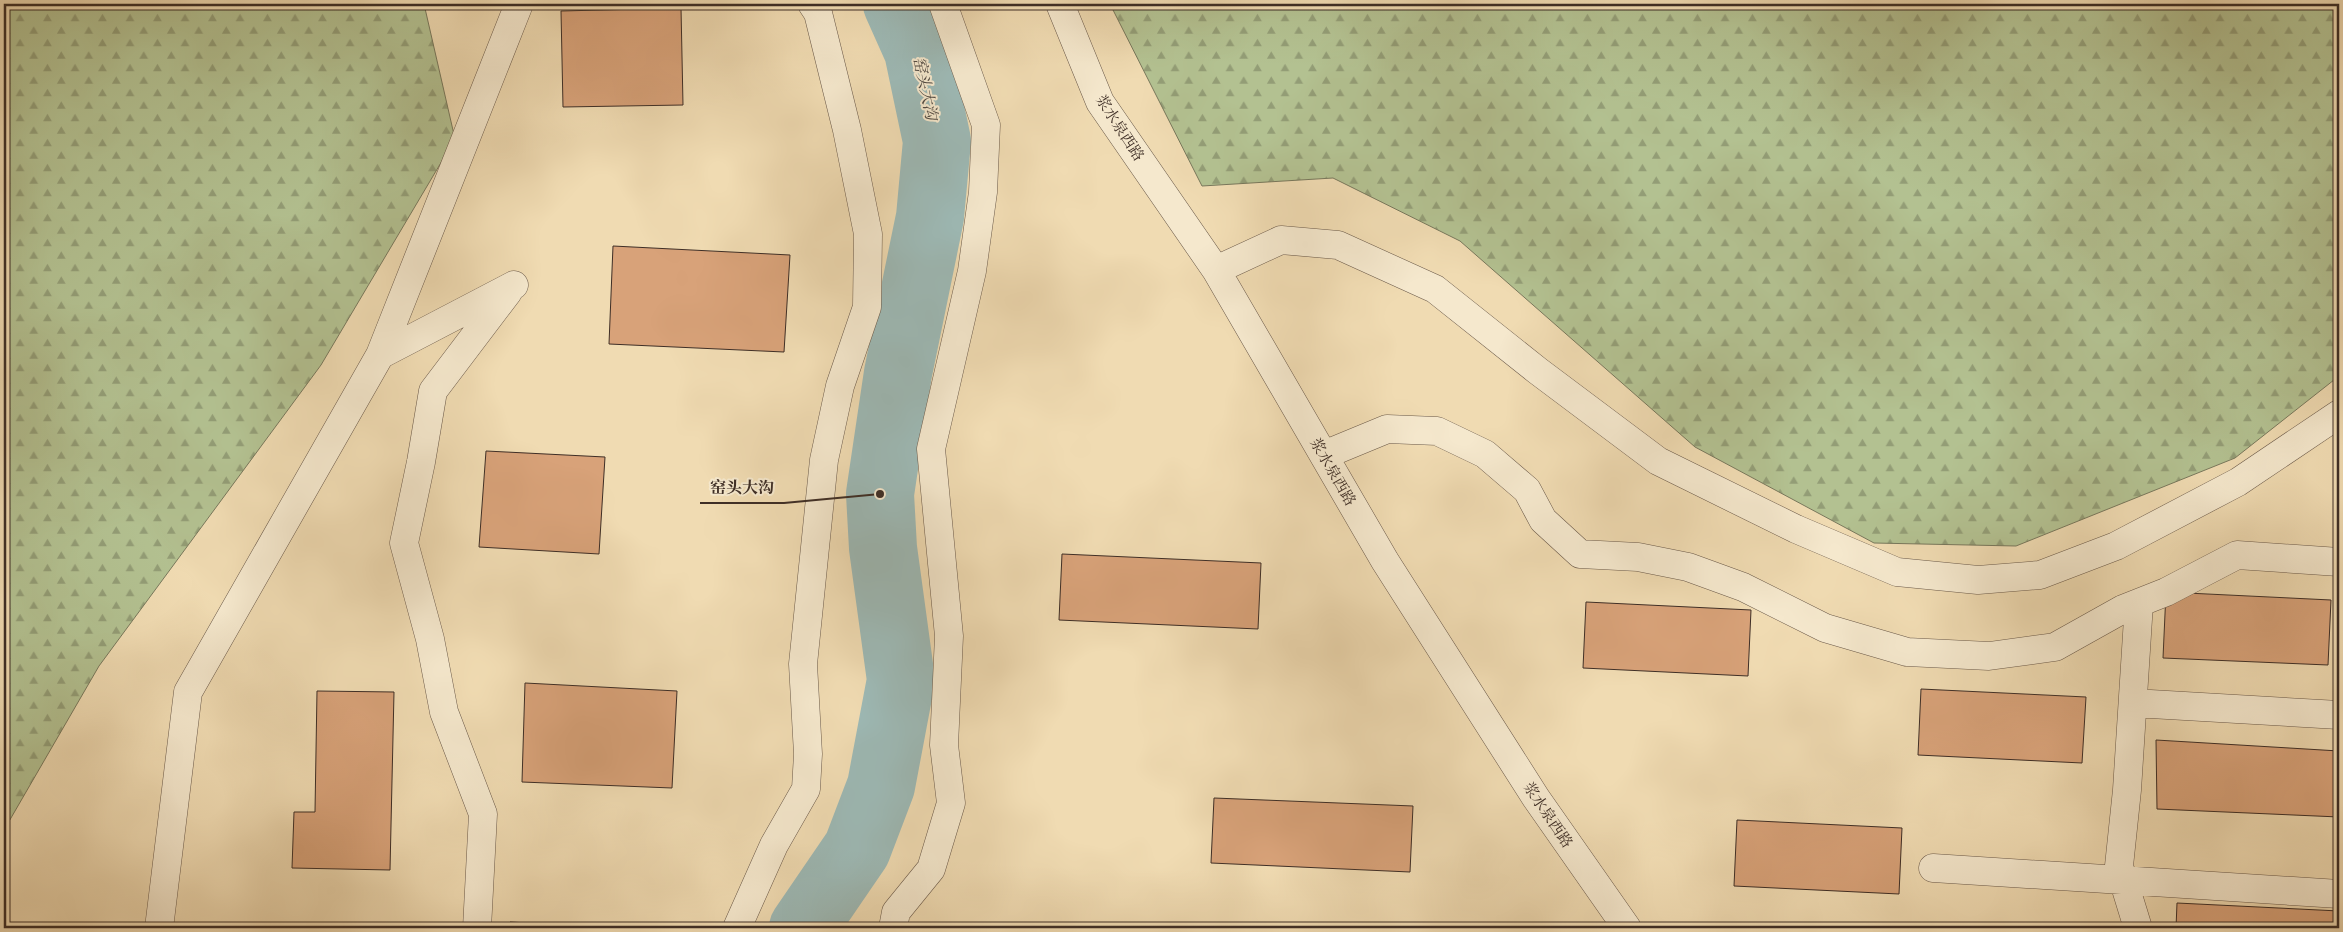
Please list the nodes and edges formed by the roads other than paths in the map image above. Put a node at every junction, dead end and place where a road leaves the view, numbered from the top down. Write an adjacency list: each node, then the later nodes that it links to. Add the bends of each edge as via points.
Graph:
1 (519, 4): 6 (street)
2 (812, 4): 18 (street, via 818,13 847,130 868,234 867,308 840,386 824,460 803,664 808,754 806,789 774,845)
3 (943, 4): 19 (street, via 986,124 983,192 972,271 931,449 950,636 944,745 951,803 931,869 896,912)
4 (1060, 4): 5 (street, 浆水泉西路, via 1100,102)
5 (1216, 270): 7 (street, via 1281,240 1338,245 1435,289 1658,461 1796,529 1897,572 1978,580 2040,575 2116,546 2238,482); 8 (street, 浆水泉西路)
6 (380, 355): 16 (street, via 188,692); 17 (street, via 514,285 433,391 404,543 430,639 444,712 483,814)
7 (2339, 414)
8 (1324, 455): 10 (street, via 1387,429 1437,431 1485,454 1527,490 1543,520 1580,554 1638,557 1688,566 1826,628 1908,652 1989,656 2055,647); 20 (street, 浆水泉西路, via 1385,561 1536,798)
9 (2339, 562): 10 (street, via 2237,555)
10 (2139, 603): 11 (street)
11 (2133, 702): 12 (street); 14 (street, via 2118,866)
12 (2339, 715)
13 (1933, 868): 14 (street)
14 (2123, 880): 15 (street); 21 (street)
15 (2339, 894)
16 (159, 928)
17 (477, 928)
18 (737, 928)
19 (893, 928)
20 (1627, 928)
21 (2138, 928)

